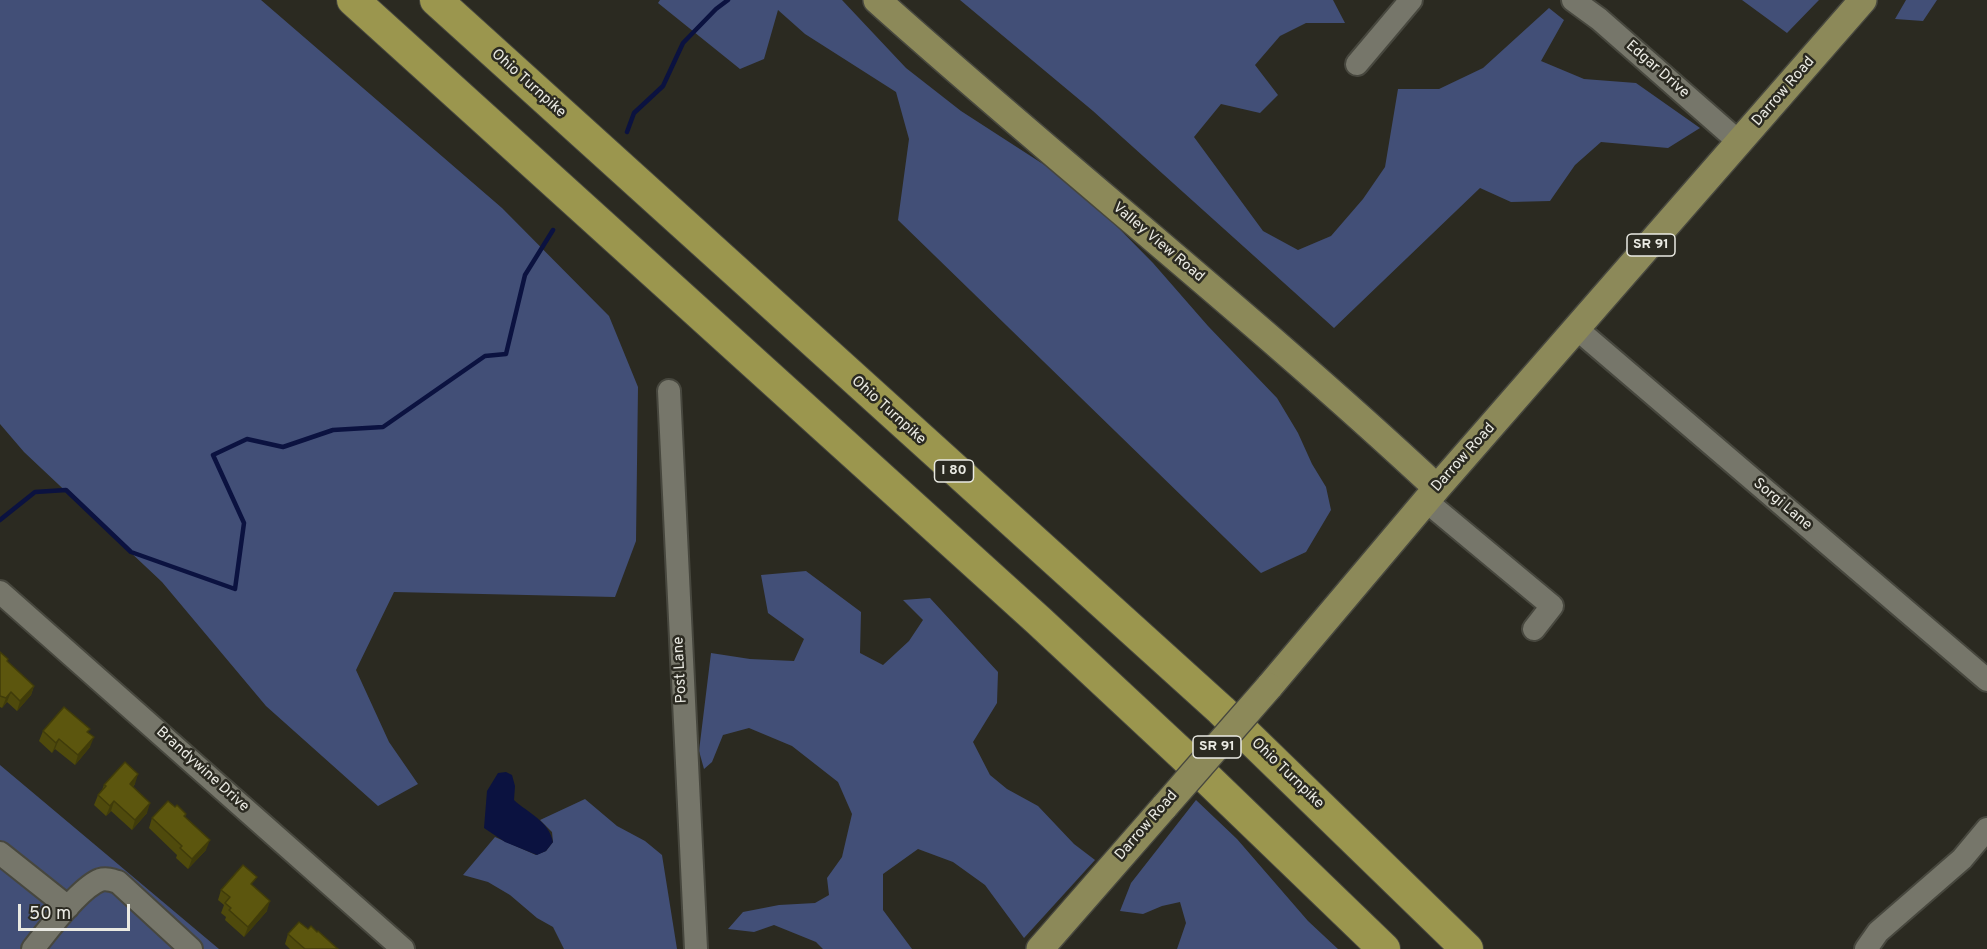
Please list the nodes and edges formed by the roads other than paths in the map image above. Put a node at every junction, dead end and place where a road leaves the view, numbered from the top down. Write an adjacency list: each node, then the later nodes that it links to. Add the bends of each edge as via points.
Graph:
1 (353, 0): 23 (highway, via 1038,620)
2 (436, 0): 24 (highway, Ohio Turnpike / I 80, via 1221,710)
3 (877, 0): 11 (main road, Valley View Road, via 1350,407)
4 (1411, 0): 7 (street)
5 (1573, 0): 8 (street, Edgar Drive)
6 (1854, 5): 8 (main road, Darrow Road / SR 91)
7 (1357, 64)
8 (1739, 142): 9 (main road, Darrow Road / SR 91)
9 (1577, 329): 11 (main road, Darrow Road / SR 91); 14 (street, Sorgi Lane)
10 (669, 391): 21 (street, Post Lane)
11 (1432, 495): 13 (street, via 1552,606); 22 (main road, Darrow Road / SR 91, bridge)
12 (0, 592): 20 (street, Brandywine Drive)
13 (1534, 629)
14 (1987, 680)
15 (1987, 829): 25 (street, via 1962,858 1878,932)
16 (0, 853): 17 (street)
17 (68, 907): 18 (street); 19 (street, via 102,879 118,882)
18 (33, 949)
19 (191, 949)
20 (403, 949)
21 (696, 949)
22 (1040, 949)
23 (1384, 949)
24 (1467, 949)
25 (1866, 949)

